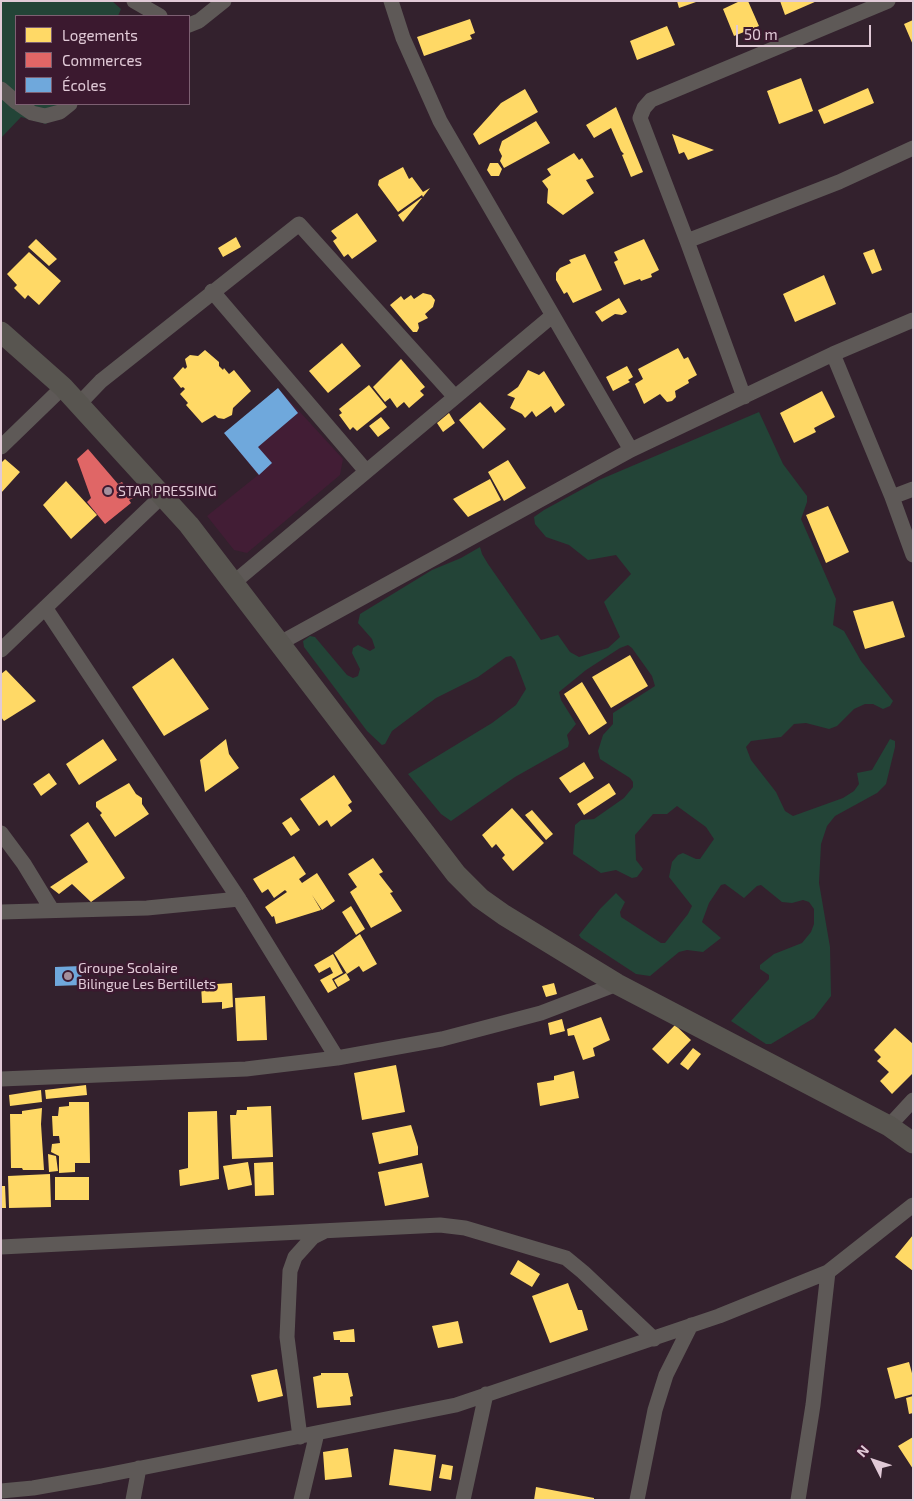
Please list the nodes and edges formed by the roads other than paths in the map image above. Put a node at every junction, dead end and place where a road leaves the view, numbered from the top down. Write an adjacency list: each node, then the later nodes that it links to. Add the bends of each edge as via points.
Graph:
1 (224, 1): 6 (street)
2 (391, 1): 14 (street, via 403,38 440,121)
3 (888, 1): 12 (street, via 651,100 640,118)
4 (140, 9): 5 (street)
5 (157, 15)
6 (190, 25)
7 (1, 89): 8 (street)
8 (15, 101)
9 (21, 105): 10 (street, via 32,113 46,116)
10 (69, 105)
11 (913, 148): 12 (street, via 839,182)
12 (688, 241): 20 (street)
13 (212, 291): 19 (street, via 299,224); 21 (street, via 101,381); 24 (street)
14 (552, 316): 19 (street); 23 (street)
15 (913, 320): 17 (street)
16 (1, 332): 18 (main road)
17 (833, 354): 20 (street); 27 (street)
18 (63, 388): 21 (main road); 22 (street)
19 (455, 397): 24 (street)
20 (744, 397): 23 (street)
21 (79, 404): 26 (main road)
22 (1, 447)
23 (631, 450): 31 (street)
24 (366, 471): 29 (street)
25 (913, 489): 27 (street)
26 (163, 495): 29 (main road); 30 (street)
27 (892, 497): 28 (street)
28 (913, 554)
29 (232, 584): 31 (main road)
30 (46, 609): 32 (street); 34 (street)
31 (280, 643): 37 (main road, via 456,874 480,898 504,915)
32 (1, 650)
33 (1, 833): 35 (street)
34 (238, 899): 35 (street, via 147,908); 38 (street)
35 (52, 910): 36 (street)
36 (1, 912)
37 (617, 984): 38 (street, via 541,1013 442,1039); 41 (main road)
38 (337, 1058): 39 (street, via 246,1069)
39 (1, 1079)
40 (913, 1100): 41 (street)
41 (889, 1126): 42 (main road)
42 (913, 1142)
43 (913, 1205): 46 (street)
44 (327, 1230): 45 (street); 48 (street, via 440,1225 464,1228 566,1258); 51 (street, via 313,1237 295,1257 290,1271 288,1337)
45 (1, 1247)
46 (828, 1272): 47 (street); 58 (street)
47 (691, 1325): 48 (street); 57 (street, via 666,1375)
48 (654, 1339): 49 (street)
49 (486, 1394): 50 (street, via 456,1405); 56 (street)
50 (317, 1433): 51 (street); 55 (street)
51 (300, 1437): 52 (street)
52 (139, 1468): 53 (street); 54 (street)
53 (1, 1491)
54 (133, 1500)
55 (301, 1500)
56 (463, 1500)
57 (637, 1500)
58 (798, 1500)

